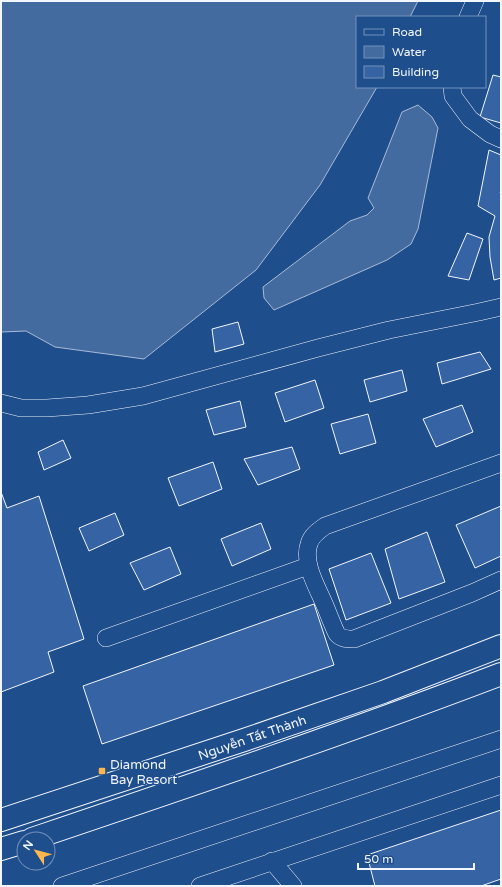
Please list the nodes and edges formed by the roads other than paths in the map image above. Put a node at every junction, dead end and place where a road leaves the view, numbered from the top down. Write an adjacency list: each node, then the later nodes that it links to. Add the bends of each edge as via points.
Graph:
1 (475, 1): 2 (lane)
2 (468, 16)
3 (452, 88): 4 (lane, via 453,96 470,119)
4 (501, 139)
5 (501, 307): 6 (lane, via 389,330 143,396 88,405 47,408 21,408)
6 (1, 404)
7 (501, 463): 8 (lane, via 325,526 316,532 309,544)
8 (308, 566): 9 (lane, via 336,634 344,639 354,639); 10 (lane)
9 (501, 580)
10 (106, 638)
11 (501, 646): 15 (main road, Nguyễn Tất Thành, via 244,740)
12 (501, 674): 16 (main road, Nguyễn Tất Thành, via 206,781)
13 (501, 739): 20 (lane)
14 (501, 785): 19 (lane)
15 (1, 820)
16 (56, 831)
17 (16, 844): 18 (main road)
18 (1, 849)
19 (272, 861): 21 (lane); 22 (lane)
20 (62, 886)
21 (200, 886)
22 (293, 886)

